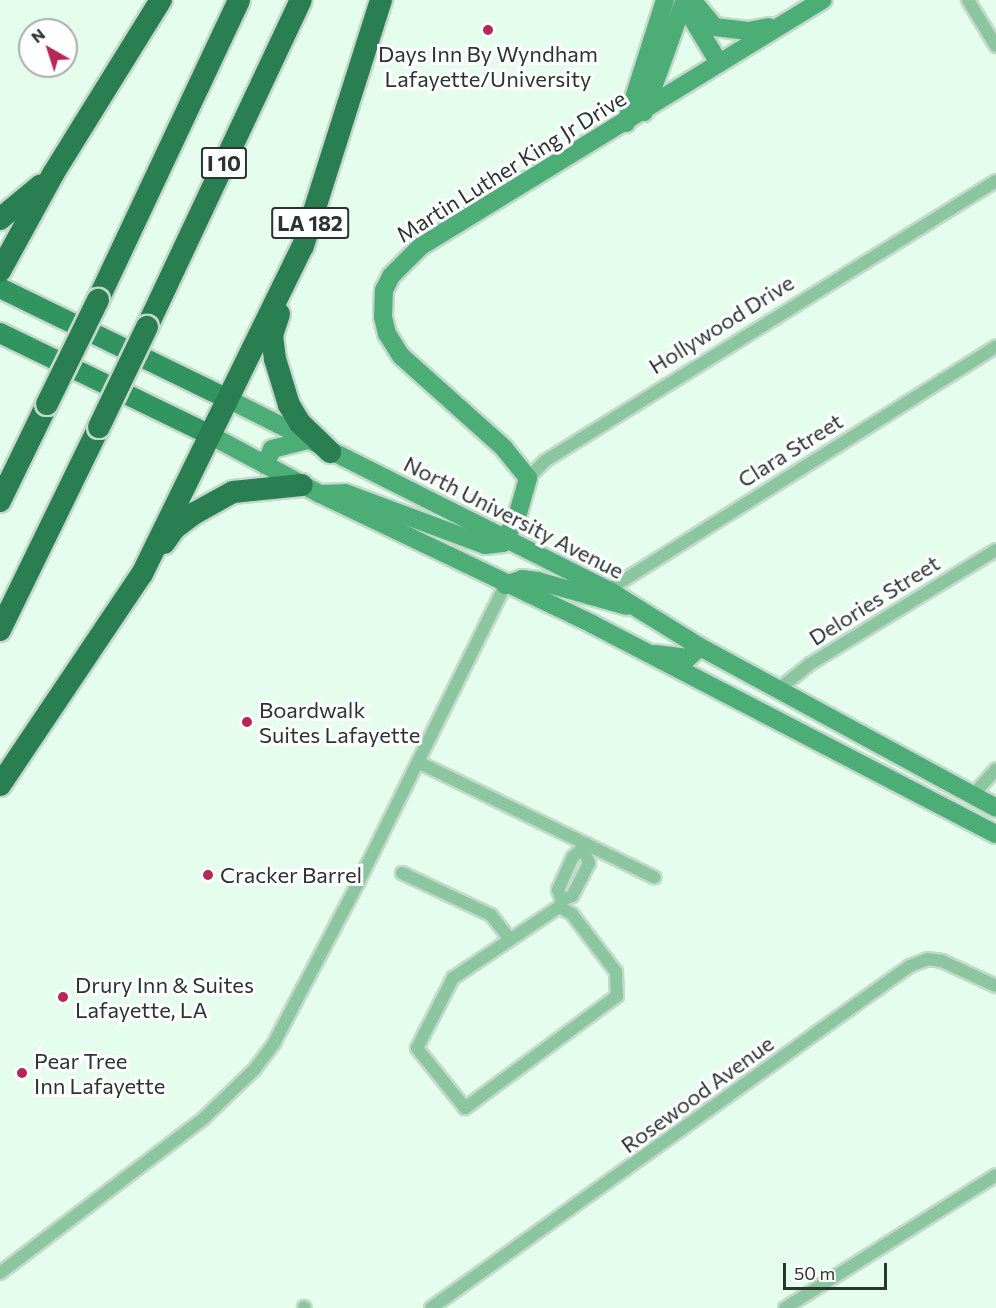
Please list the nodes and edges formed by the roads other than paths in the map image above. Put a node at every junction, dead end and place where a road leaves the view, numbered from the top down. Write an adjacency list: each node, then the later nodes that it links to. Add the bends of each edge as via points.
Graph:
1 (160, 0): 13 (highway)
2 (239, 0): 28 (highway, I 10, bridge)
3 (301, 0): 35 (highway, I 10, bridge)
4 (381, 0): 16 (highway, LA 182)
5 (823, 0): 8 (main road, Martin Luther King Jr Drive)
6 (968, 0): 9 (street)
7 (681, 1): 8 (main road, via 715,27 748,32); 10 (main road); 11 (main road); 12 (main road)
8 (783, 24): 10 (main road, Martin Luther King Jr Drive)
9 (996, 46)
10 (719, 63): 11 (main road, Martin Luther King Jr Drive)
11 (644, 112): 12 (main road, Martin Luther King Jr Drive)
12 (626, 123): 26 (main road, Martin Luther King Jr Drive, via 421,246 400,263 384,290 382,317 401,356 509,453)
13 (53, 174): 15 (highway); 17 (highway)
14 (996, 181): 26 (street, Hollywood Drive, via 545,460)
15 (0, 219)
16 (303, 246): 21 (highway, LA 182); 24 (highway, via 272,335 275,359 289,405 300,423)
17 (0, 271)
18 (0, 288): 21 (main road, North University Avenue)
19 (0, 333): 22 (main road)
20 (996, 347): 33 (street, Clara Street)
21 (228, 399): 22 (highway, LA 182); 23 (main road, North University Avenue)
22 (210, 435): 25 (main road); 31 (highway)
23 (307, 440): 24 (main road, North University Avenue); 25 (main road, via 272,449)
24 (330, 452): 29 (main road, North University Avenue)
25 (265, 465): 27 (main road)
26 (528, 477): 29 (main road, Hollywood Drive)
27 (311, 490): 29 (main road, via 345,493 485,545 497,546); 31 (highway, via 233,492 214,501 175,528); 32 (main road)
28 (0, 501)
29 (507, 537): 33 (main road, North University Avenue)
30 (996, 550): 38 (street, Delories Street, via 810,664)
31 (141, 574): 42 (highway)
32 (505, 585): 34 (main road, via 522,579 538,581); 37 (main road, via 592,624); 40 (street)
33 (608, 590): 34 (main road, North University Avenue)
34 (634, 608): 36 (main road, North University Avenue)
35 (0, 630)
36 (700, 647): 37 (main road, via 688,658); 38 (main road, North University Avenue)
37 (639, 651): 39 (main road)
38 (778, 690): 39 (main road); 43 (main road, North University Avenue)
39 (756, 712): 45 (main road)
40 (418, 762): 46 (street); 55 (street, via 300,997 254,1070 203,1119)
41 (996, 769): 43 (street)
42 (0, 785)
43 (972, 796): 44 (main road, North University Avenue)
44 (996, 808)
45 (996, 834)
46 (586, 848): 48 (street, via 573,856); 49 (street); 50 (street, via 589,863)
47 (402, 873): 52 (street, via 491,915)
48 (564, 875): 50 (street); 51 (street, via 558,890)
49 (654, 877)
50 (579, 881): 51 (street, via 572,896)
51 (560, 903): 52 (street); 52 (street, via 616,972 617,996 465,1108 417,1048 453,978)
52 (510, 939)
53 (996, 986): 56 (street, Rosewood Avenue, via 942,961 928,959 910,966)
54 (996, 1175): 57 (street)
55 (0, 1273)
56 (431, 1308)
57 (785, 1308)

